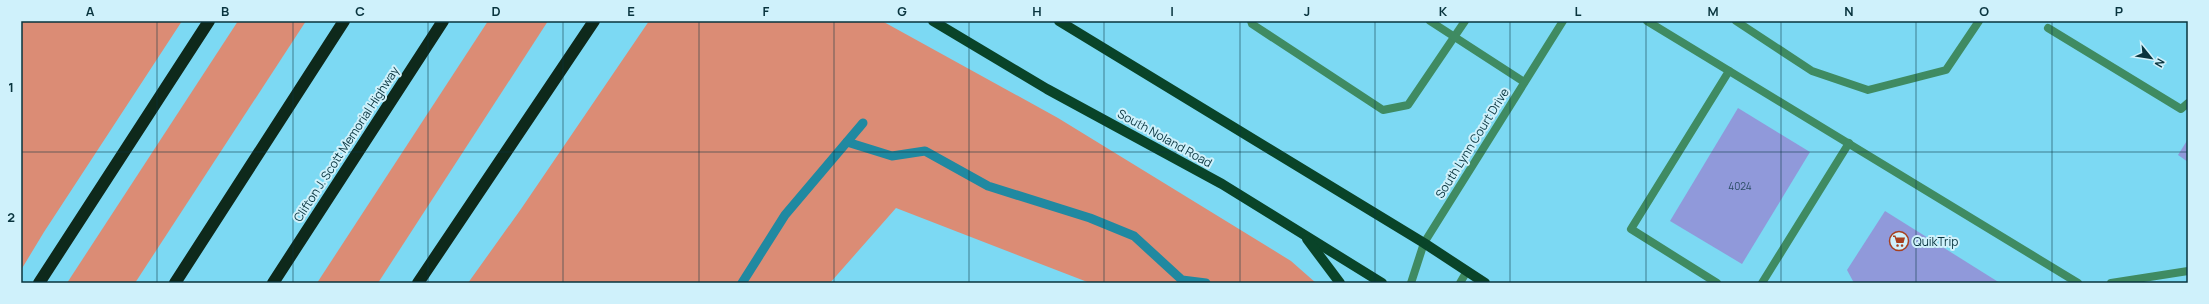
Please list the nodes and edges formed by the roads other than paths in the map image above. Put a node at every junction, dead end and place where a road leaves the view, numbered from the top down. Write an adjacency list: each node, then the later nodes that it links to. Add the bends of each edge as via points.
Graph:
1 (209, 21): 24 (highway)
2 (344, 21): 25 (highway)
3 (444, 21): 26 (highway, Clifton J. Scott Memorial Highway)
4 (594, 21): 27 (highway)
5 (933, 21): 20 (main road, South Noland Road, via 1047,89 1222,184)
6 (1059, 21): 21 (main road)
7 (1251, 21): 15 (street, via 1383,110 1408,105)
8 (1430, 21): 15 (street)
9 (1465, 21): 15 (street)
10 (1563, 21): 17 (street, South Lynn Court Drive)
11 (1647, 21): 16 (street)
12 (1736, 21): 13 (street, via 1812,71 1868,90 1946,70)
13 (1980, 21)
14 (2048, 28): 18 (street, via 2181,109)
15 (1455, 37): 17 (street)
16 (1729, 71): 19 (street); 33 (street, via 1632,229)
17 (1524, 82): 21 (street, South Lynn Court Drive)
18 (2188, 103)
19 (1848, 143): 34 (street); 35 (street)
20 (1305, 236): 28 (main road); 29 (main road, South Noland Road)
21 (1424, 243): 22 (main road); 30 (street, South Lynn Court Drive)
22 (1467, 271): 31 (street); 32 (main road)
23 (2188, 271): 36 (street)
24 (39, 283)
25 (175, 283)
26 (273, 283)
27 (418, 283)
28 (1340, 283)
29 (1382, 283)
30 (1410, 283)
31 (1460, 283)
32 (1485, 283)
33 (1717, 283)
34 (1762, 283)
35 (2078, 283)
36 (2111, 283)

